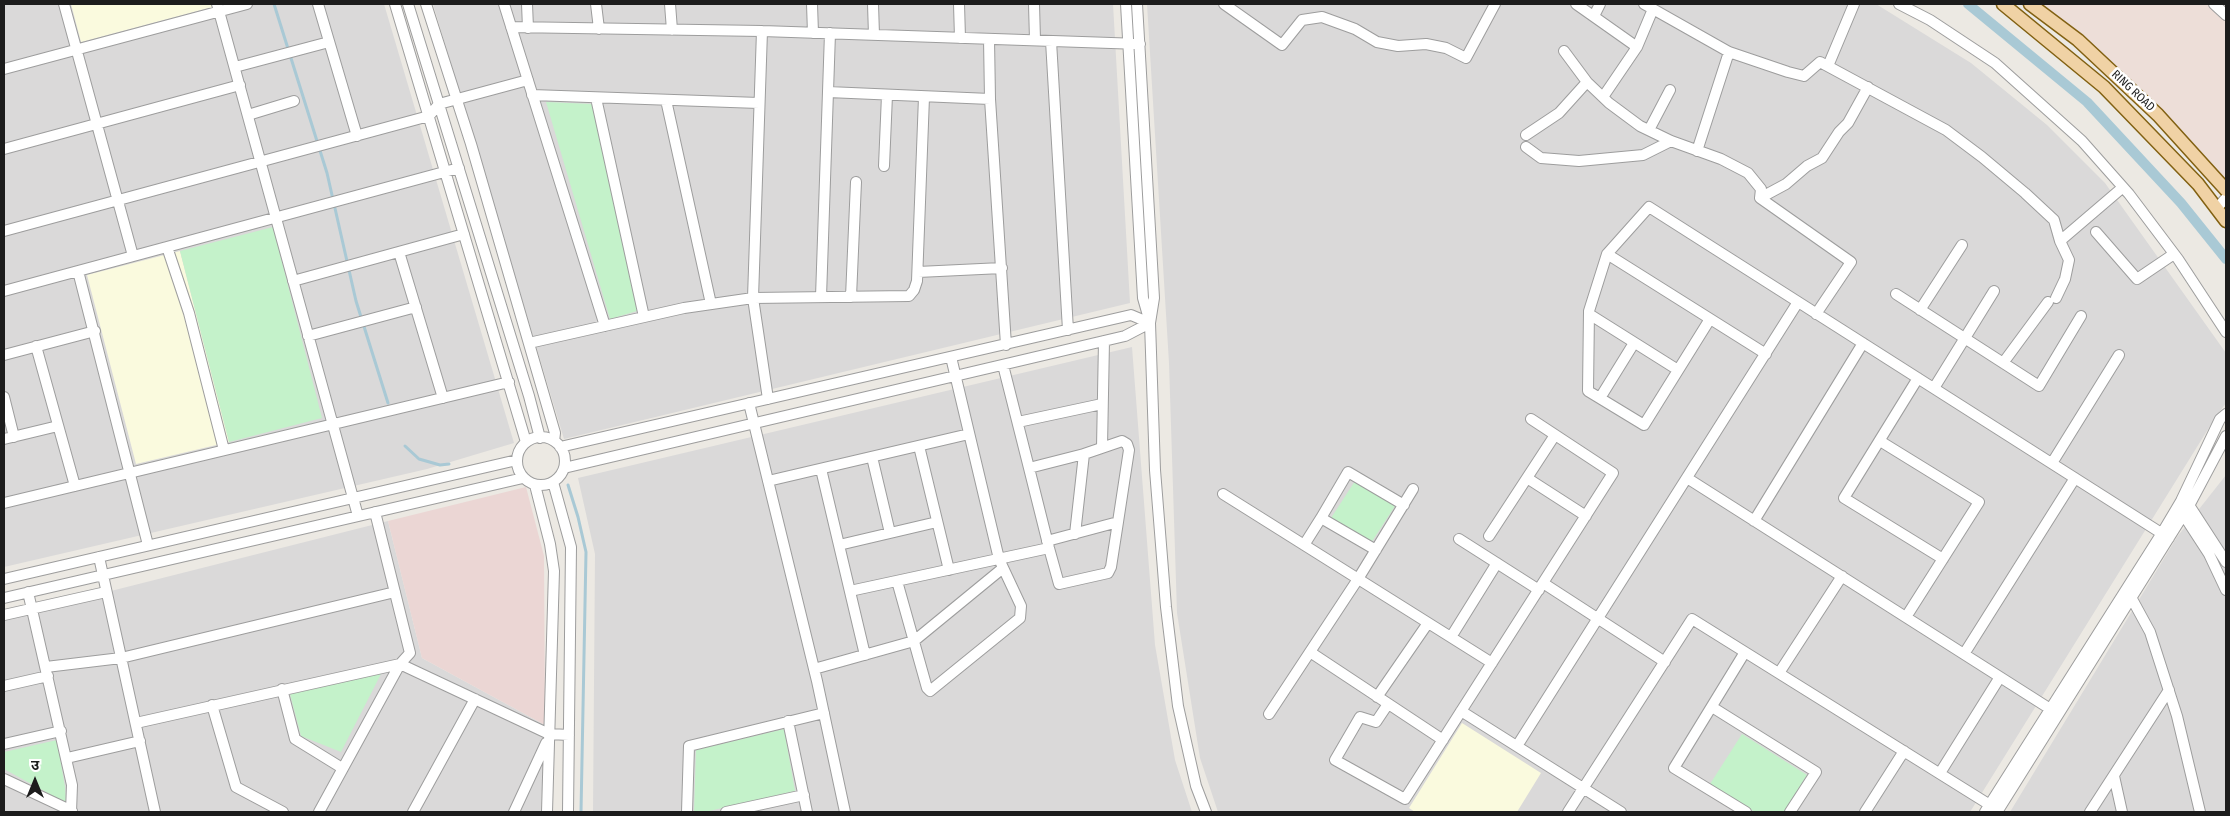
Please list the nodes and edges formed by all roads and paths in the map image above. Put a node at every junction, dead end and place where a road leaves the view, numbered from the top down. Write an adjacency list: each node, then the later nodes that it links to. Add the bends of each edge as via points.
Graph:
1 (64, 4): 46 (street)
2 (247, 4): 27 (street)
3 (318, 4): 42 (street)
4 (395, 4): 70 (street)
5 (408, 4): 68 (street)
6 (426, 4): 63 (street)
7 (504, 4): 30 (street)
8 (527, 4): 31 (street)
9 (596, 4): 32 (street)
10 (670, 4): 33 (street)
11 (812, 4): 35 (street)
12 (873, 4): 37 (street)
13 (959, 4): 38 (street)
14 (1034, 4): 40 (street)
15 (1126, 4): 43 (street)
16 (1137, 4): 44 (street)
17 (1495, 4): 25 (street, via 1466,58 1446,48 1426,44 1398,46 1377,42 1322,17 1302,20 1282,45)
18 (1576, 4): 29 (street)
19 (1600, 4): 29 (street)
20 (1854, 4): 49 (street)
21 (1899, 4): 84 (street, via 1930,20 1995,63 2082,141)
22 (2003, 4): 89 (main road, via 2104,87)
23 (2030, 4): 85 (main road, RING ROAD, via 2078,40 2143,101)
24 (2214, 4): 28 (street)
25 (1227, 5)
26 (1649, 6): 45 (street); 48 (street)
27 (218, 7): 46 (street); 50 (street)
28 (2226, 15)
29 (1594, 16): 45 (street)
30 (511, 27): 31 (street); 52 (street)
31 (528, 28): 32 (street)
32 (599, 29): 33 (street)
33 (672, 30): 34 (street)
34 (762, 31): 35 (street); 67 (street)
35 (813, 33): 36 (street)
36 (830, 33): 37 (street); 57 (street)
37 (874, 35): 38 (street)
38 (960, 38): 39 (street)
39 (989, 39): 40 (street); 64 (street)
40 (1035, 40): 41 (street)
41 (1050, 41): 43 (street); 123 (street)
42 (329, 42): 50 (street); 74 (street)
43 (1128, 43): 44 (street); 121 (street, via 1142,298)
44 (1140, 44): 121 (street, via 1154,298)
45 (1637, 47): 61 (street)
46 (76, 50): 51 (street); 71 (street)
47 (1564, 51): 53 (street)
48 (1729, 52): 49 (street, via 1804,76 1820,62); 78 (street)
49 (1828, 66): 55 (street)
50 (235, 67): 54 (street)
51 (4, 69)
52 (528, 80): 59 (street); 63 (street)
53 (1587, 82): 61 (street); 73 (street, via 1559,113)
54 (240, 85): 69 (street); 71 (street)
55 (1868, 87): 86 (street, via 1848,123 1822,158); 95 (street, via 1946,130 1982,157 2054,220)
56 (1670, 90): 72 (street)
57 (828, 92): 58 (street); 109 (street)
58 (887, 95): 60 (street); 80 (street)
59 (532, 96): 62 (street); 122 (street)
60 (924, 97): 64 (street); 104 (street)
61 (1603, 97): 72 (street)
62 (596, 98): 65 (street); 119 (street)
63 (457, 99): 68 (street); 129 (street)
64 (990, 99): 102 (street)
65 (666, 100): 67 (street); 113 (street)
66 (294, 102): 69 (street)
67 (760, 103): 111 (street)
68 (439, 104): 70 (street); 81 (street)
69 (248, 115): 79 (street)
70 (429, 116): 74 (street); 82 (street)
71 (97, 124): 77 (street); 88 (street)
72 (1649, 130): 75 (street)
73 (1526, 135)
74 (357, 136): 79 (street)
75 (1671, 141): 76 (street, via 1643,156 1579,161 1541,158); 78 (street)
76 (1526, 147)
77 (4, 149)
78 (1697, 151): 86 (street, via 1748,173 1761,189)
79 (261, 162): 88 (street); 90 (street)
80 (884, 166)
81 (459, 168): 82 (street); 161 (street)
82 (445, 171): 90 (street); 94 (street)
83 (856, 182): 110 (street)
84 (2122, 188): 95 (street); 100 (street)
85 (2226, 190)
86 (1760, 198): 117 (street, via 1851,262)
87 (2226, 198): 89 (street)
88 (118, 200): 92 (street); 101 (street)
89 (2217, 208): 91 (main road)
90 (276, 217): 97 (street); 105 (street)
91 (2226, 221)
92 (4, 230)
93 (2096, 232): 100 (street, via 2137,280)
94 (464, 234): 98 (street); 143 (street)
95 (2060, 241): 138 (street, via 2070,260 2064,279 2052,300)
96 (1962, 245): 115 (street)
97 (167, 247): 101 (street); 167 (street, via 189,313)
98 (400, 252): 105 (street); 114 (street)
99 (1606, 254): 112 (street, via 1649,208); 116 (street); 120 (street)
100 (2174, 254): 125 (street)
101 (134, 256): 103 (street)
102 (1002, 268): 104 (street); 132 (street)
103 (78, 271): 106 (street); 124 (street)
104 (918, 272): 110 (street, via 914,290 909,296)
105 (293, 281): 126 (street)
106 (4, 291)
107 (1994, 291): 127 (street)
108 (1896, 294): 115 (street)
109 (821, 297): 110 (street); 111 (street)
110 (851, 297)
111 (753, 298): 113 (street); 148 (street)
112 (1798, 302): 117 (street); 134 (street)
113 (711, 304): 119 (street)
114 (416, 307): 126 (street); 146 (street)
115 (1920, 310): 127 (street)
116 (1589, 314): 130 (street); 147 (street, via 1588,391)
117 (1816, 314): 131 (street)
118 (2080, 316): 138 (street, via 2039,386)
119 (644, 317): 122 (street)
120 (1710, 319): 134 (street); 140 (street)
121 (1150, 323): 123 (street, via 1131,315); 128 (street, via 1125,336); 287 (street, via 1155,470 1166,607 1178,706 1196,786)
122 (605, 326): 129 (street)
123 (1068, 330): 132 (street)
124 (95, 331): 133 (street); 175 (street)
125 (2226, 332)
126 (308, 336): 155 (street)
127 (1965, 338): 138 (street); 144 (street)
128 (1104, 341): 139 (street); 150 (street)
129 (529, 343): 164 (street)
130 (1634, 343): 140 (street); 147 (street)
131 (1863, 343): 142 (street); 194 (street)
132 (1006, 345): 137 (street)
133 (36, 346): 135 (street); 156 (street)
134 (1766, 354): 178 (street)
135 (4, 355)
136 (2119, 355): 171 (street)
137 (951, 357): 141 (street); 148 (street)
138 (2003, 363)
139 (1004, 365): 141 (street); 153 (street)
140 (1678, 370): 147 (street, via 1644,425)
141 (956, 376): 154 (street); 157 (street)
142 (1918, 378): 144 (street); 162 (street)
143 (509, 382): 146 (street); 163 (street)
144 (1934, 388): 171 (street)
145 (4, 397): 160 (street)
146 (443, 398): 155 (street)
147 (1600, 398)
148 (768, 399): 149 (street)
149 (749, 403): 154 (street); 164 (street)
150 (1102, 404): 153 (street); 166 (street)
151 (2226, 414): 189 (street, via 2220,419)
152 (1531, 419): 158 (street)
153 (1018, 422): 173 (street)
154 (754, 423): 172 (street); 180 (street)
155 (332, 424): 167 (street); 186 (street)
156 (58, 426): 160 (street); 183 (street)
157 (969, 434): 165 (street); 211 (street)
158 (1555, 435): 177 (street); 192 (street, via 1613,473)
159 (2226, 436): 189 (street)
160 (9, 438)
161 (540, 438): 163 (street); 164 (street)
162 (1880, 440): 208 (street, via 1978,502); 208 (street, via 1844,498)
163 (526, 442): 170 (street)
164 (557, 444): 172 (street, via 565,457)
165 (919, 446): 169 (street); 195 (street)
166 (1102, 448): 168 (street); 196 (street, via 1122,442 1129,450)
167 (224, 450): 175 (street)
168 (1084, 454): 173 (street); 198 (street)
169 (872, 457): 174 (street); 197 (street)
170 (516, 460): 176 (street); 186 (street)
171 (2052, 463): 179 (street)
172 (564, 468): 181 (street)
173 (1029, 468): 202 (street)
174 (820, 469): 180 (street); 204 (street)
175 (131, 473): 183 (street); 203 (street)
176 (523, 478): 182 (street); 190 (street)
177 (1527, 478): 192 (street); 199 (street)
178 (1687, 478): 194 (street); 229 (street)
179 (2075, 478): 200 (street); 236 (street)
180 (768, 481): 241 (street)
181 (553, 482): 182 (street, via 545,486); 261 (street, via 571,547)
182 (534, 485): 260 (street, via 554,571)
183 (74, 486): 187 (street)
184 (1414, 489): 188 (street)
185 (1223, 494): 205 (street)
186 (353, 498): 191 (street); 203 (street)
187 (4, 503)
188 (1404, 505): 193 (street, via 1348,472); 206 (street)
189 (2184, 506): 200 (street); 209 (street); 220 (street)
190 (375, 512): 191 (street); 223 (street)
191 (358, 516): 213 (street)
192 (1586, 516): 218 (street)
193 (1321, 518): 205 (street); 206 (street)
194 (1754, 521): 214 (street)
195 (938, 522): 197 (street); 212 (street)
196 (1118, 522): 198 (street); 202 (street, via 1111,567 1104,575 1059,584)
197 (890, 533): 204 (street)
198 (1075, 534): 202 (street)
199 (1489, 536)
200 (2166, 536): 225 (street); 254 (street)
201 (1459, 539): 210 (street)
202 (1048, 544): 211 (street)
203 (148, 545): 207 (street)
204 (839, 545): 219 (street)
205 (1304, 545): 215 (street)
206 (1376, 550): 215 (street)
207 (99, 557): 213 (street); 216 (street)
208 (1943, 558): 228 (street)
209 (2226, 562)
210 (1497, 563): 218 (street); 231 (street)
211 (1001, 564): 212 (street); 232 (street); 232 (street, via 1021,606 1020,618 930,691)
212 (949, 570): 217 (street)
213 (102, 575): 221 (street); 222 (street)
214 (1842, 576): 228 (street); 243 (street)
215 (1358, 579): 230 (street); 233 (street)
216 (4, 580)
217 (897, 581): 219 (street); 232 (street)
218 (1541, 586): 229 (street); 239 (street)
219 (850, 590): 235 (street)
220 (2226, 590)
221 (28, 592): 224 (street); 226 (street)
222 (106, 592): 226 (street); 237 (street)
223 (395, 592): 237 (street); 240 (street, via 410,653)
224 (4, 598)
225 (2132, 599): 247 (street, via 2150,632); 254 (street)
226 (32, 608): 227 (street); 242 (street)
227 (4, 615)
228 (1906, 617): 236 (street)
229 (1598, 618): 238 (street); 265 (street)
230 (1428, 623): 231 (street); 248 (street)
231 (1451, 638): 239 (street)
232 (914, 641): 235 (street)
233 (1310, 652): 248 (street); 256 (street)
234 (1745, 652): 238 (street, via 1692,619); 243 (street); 252 (street)
235 (865, 654): 241 (street)
236 (1964, 654): 244 (street)
237 (121, 658): 242 (street); 258 (street)
238 (1665, 662): 272 (street)
239 (1492, 663): 253 (street)
240 (400, 664): 246 (street); 249 (street); 268 (street)
241 (814, 669): 255 (street)
242 (47, 671): 245 (street); 259 (street)
243 (1778, 673): 266 (street)
244 (2000, 677): 254 (street); 269 (street)
245 (4, 686)
246 (282, 689): 251 (street); 268 (street, via 295,739)
247 (2169, 690): 270 (street); 295 (street)
248 (1377, 696): 250 (street)
249 (475, 699): 260 (street); 279 (street)
250 (1388, 704): 262 (street); 262 (street, via 1376,722 1360,717 1335,760 1405,800)
251 (212, 705): 258 (street); 277 (street, via 236,787)
252 (1712, 707): 290 (street, via 1674,768); 291 (street, via 1816,772)
253 (1461, 711): 262 (street); 265 (street)
254 (2054, 711): 274 (street)
255 (824, 713): 257 (street); 286 (street)
256 (1269, 714)
257 (788, 722): 273 (street); 283 (street, via 689,746)
258 (136, 723): 263 (street)
259 (61, 731): 264 (street); 267 (street)
260 (549, 734): 261 (street); 280 (street); 281 (street)
261 (569, 735): 282 (street)
262 (1443, 740)
263 (140, 741): 267 (street); 276 (street)
264 (4, 744)
265 (1517, 746): 272 (street)
266 (1904, 751): 269 (street); 292 (street)
267 (67, 758): 275 (street, via 72,785)
268 (342, 768): 278 (street)
269 (1940, 773): 274 (street)
270 (2114, 776): 293 (street); 294 (street)
271 (4, 779): 275 (street)
272 (1584, 789): 288 (street); 289 (street)
273 (804, 795): 284 (street); 285 (street)
274 (1993, 810)
275 (71, 812)
276 (155, 812)
277 (283, 812)
278 (319, 812)
279 (413, 812)
280 (514, 812)
281 (547, 812)
282 (568, 812)
283 (687, 812)
284 (726, 812)
285 (807, 812)
286 (845, 812)
287 (1206, 812)
288 (1568, 812)
289 (1621, 812)
290 (1746, 812)
291 (1790, 812)
292 (1865, 812)
293 (2090, 812)
294 (2122, 812)
295 (2200, 812)

